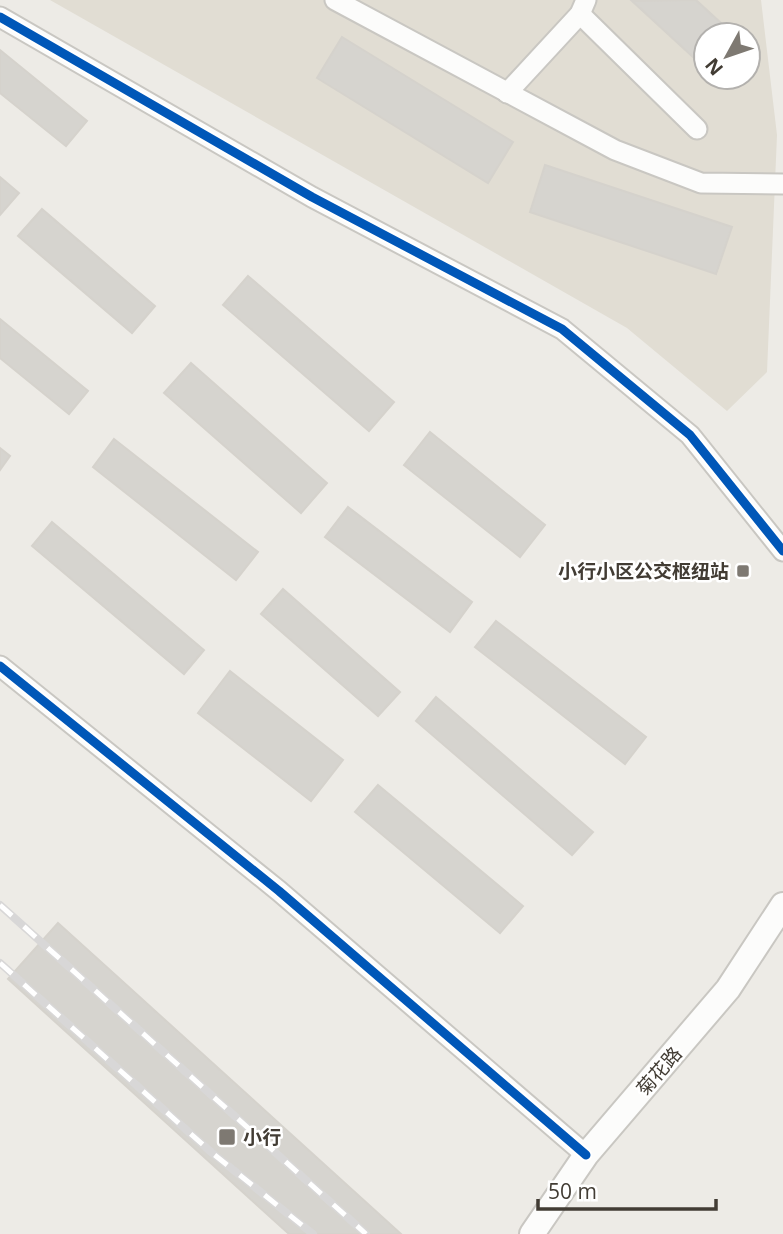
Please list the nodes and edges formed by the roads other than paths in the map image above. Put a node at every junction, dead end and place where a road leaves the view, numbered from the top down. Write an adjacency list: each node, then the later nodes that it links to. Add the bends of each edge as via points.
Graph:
1 (335, 0): 4 (street)
2 (583, 7): 4 (street); 5 (street)
3 (0, 17): 7 (street, via 312,197 562,329 690,435)
4 (507, 93): 6 (street, via 615,150 701,183)
5 (696, 129)
6 (783, 184)
7 (783, 551)
8 (0, 666): 10 (street, via 279,891)
9 (783, 905): 10 (street, 菊花路, via 728,989)
10 (586, 1155): 11 (street, 菊花路)
11 (531, 1234)

